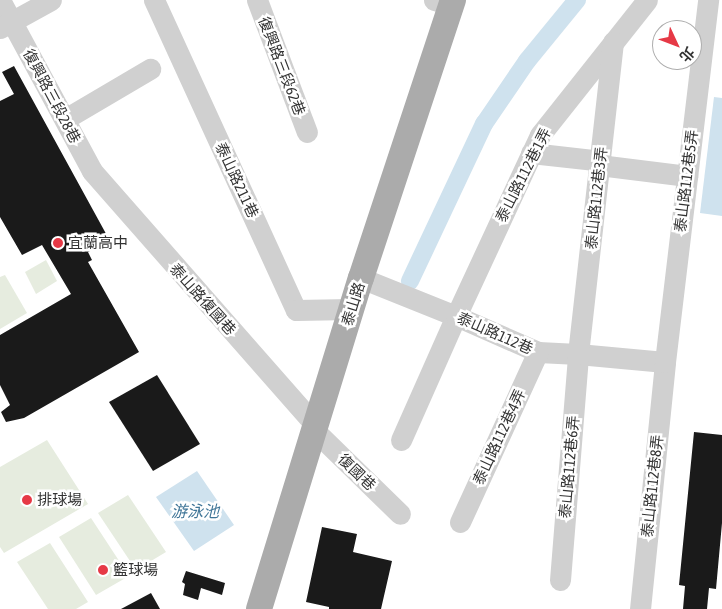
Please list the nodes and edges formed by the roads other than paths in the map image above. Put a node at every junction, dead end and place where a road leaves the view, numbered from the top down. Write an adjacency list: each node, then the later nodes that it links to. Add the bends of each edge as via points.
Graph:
1 (0, 0): 8 (street, 復興路三段28巷)
2 (50, 0): 8 (street)
3 (154, 0): 18 (street, 泰山路211巷, via 296,310)
4 (257, 0): 12 (street, 復興路三段62巷)
5 (647, 0): 9 (street, 泰山路112巷1弄)
6 (708, 0): 16 (street, 泰山路112巷5弄)
7 (446, 2): 17 (main road, 泰山路)
8 (6, 25): 11 (street, 復興路三段28巷)
9 (613, 42): 13 (street, 泰山路112巷1弄, via 540,135); 14 (street, 泰山路112巷3弄)
10 (150, 69): 11 (street)
11 (65, 119): 15 (street, 復興路三段28巷)
12 (307, 132)
13 (531, 153): 14 (street); 19 (street, 泰山路112巷1弄)
14 (600, 163): 16 (street); 21 (street, 泰山路112巷3弄)
15 (92, 171): 23 (street, 泰山路復國巷)
16 (687, 176): 22 (street, 泰山路112巷5弄)
17 (361, 278): 18 (main road, 泰山路); 19 (street, 泰山路112巷)
18 (351, 309): 23 (main road, 泰山路)
19 (456, 316): 20 (street, 泰山路112巷); 24 (street, 泰山路112巷1弄)
20 (538, 352): 21 (street, 泰山路112巷); 26 (street, 泰山路112巷4弄)
21 (578, 354): 22 (street, 泰山路112巷); 27 (street, 泰山路112巷6弄)
22 (665, 362): 29 (street, 泰山路112巷8弄)
23 (314, 428): 25 (street, 復國巷); 28 (main road, 泰山路)
24 (401, 440)
25 (400, 514)
26 (460, 522)
27 (560, 580)
28 (259, 609)
29 (640, 609)

